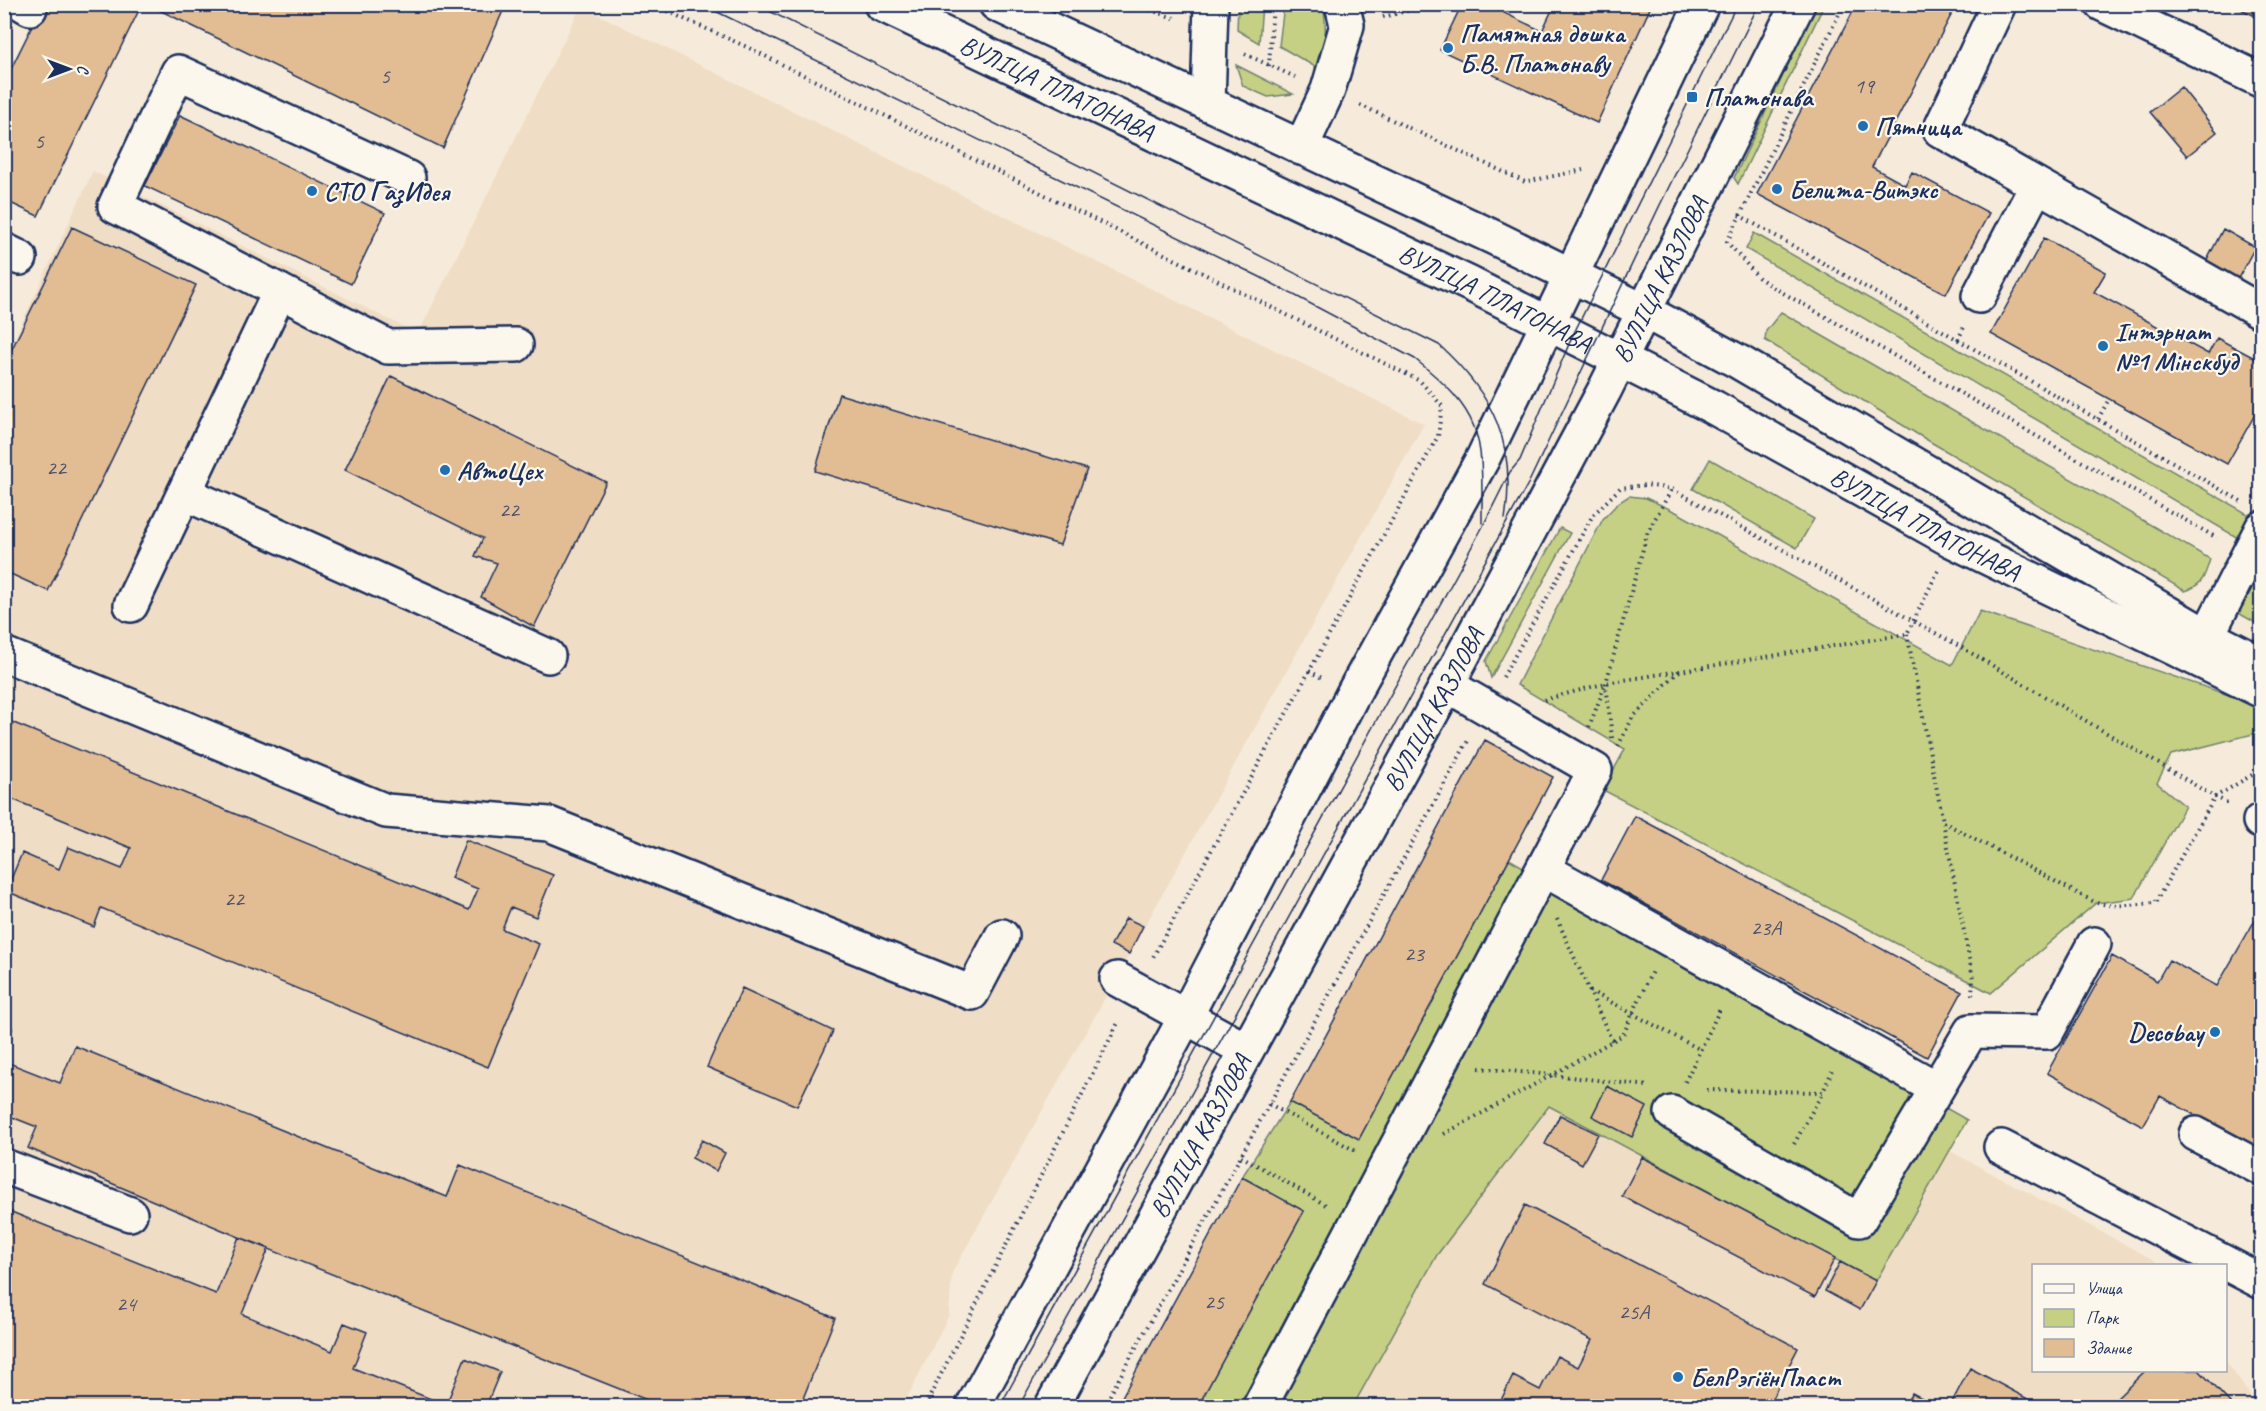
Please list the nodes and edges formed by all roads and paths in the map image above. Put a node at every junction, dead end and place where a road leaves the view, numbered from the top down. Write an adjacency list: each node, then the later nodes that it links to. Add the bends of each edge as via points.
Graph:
1 (651, 4): 43 (path, via 747,47 1420,381 1442,406 1438,436)
2 (881, 4): 27 (main road, ВУЛІЦА ПЛАТОНАВА)
3 (996, 4): 15 (main road, ВУЛІЦА ПЛАТОНАВА)
4 (1211, 4): 15 (main road)
5 (1273, 4): 13 (path)
6 (1433, 4): 12 (path)
7 (1702, 4): 22 (main road)
8 (1798, 4): 25 (main road, ВУЛІЦА КАЗЛОВА)
9 (1844, 4): 21 (path)
10 (1999, 4): 20 (main road, via 1940,130)
11 (2102, 4): 14 (main road)
12 (1344, 15): 16 (main road, via 1328,90)
13 (1269, 66)
14 (2262, 81)
15 (1208, 104): 16 (main road, ВУЛІЦА ПЛАТОНАВА)
16 (1301, 148): 22 (main road, ВУЛІЦА ПЛАТОНАВА)
17 (1585, 169): 19 (path)
18 (408, 178): 23 (main road, via 178,72 115,206)
19 (1525, 182)
20 (2037, 185): 24 (main road); 26 (main road)
21 (1739, 215): 31 (path); 34 (path, via 1727,242 1759,278 1778,290)
22 (1571, 276): 25 (main road, ВУЛІЦА ПЛАТОНАВА); 27 (main road)
23 (280, 291): 28 (main road, via 388,347); 33 (main road)
24 (1979, 296)
25 (1644, 311): 29 (main road, ВУЛІЦА КАЗЛОВА); 39 (main road, ВУЛІЦА ПЛАТОНАВА, via 1748,367)
26 (2262, 312)
27 (1547, 324): 29 (main road, ВУЛІЦА ПЛАТОНАВА); 64 (main road, via 1483,458 1354,692)
28 (516, 345)
29 (1620, 360): 35 (main road, ВУЛІЦА ПЛАТОНАВА, via 1715,408); 47 (main road, ВУЛІЦА КАЗЛОВА)
30 (2109, 399): 31 (path)
31 (2098, 419): 34 (path)
32 (1672, 489): 37 (path); 46 (path, via 1648,531); 50 (path, via 1646,485 1620,488 1593,516)
33 (184, 493): 36 (main road); 41 (main road)
34 (2253, 530): 39 (main road)
35 (1953, 541): 37 (path); 48 (main road, ВУЛІЦА ПЛАТОНАВА)
36 (131, 605)
37 (1913, 621): 38 (path); 53 (path)
38 (1907, 634): 44 (path); 55 (path)
39 (2207, 636): 42 (main road, ВУЛІЦА ПЛАТОНАВА)
40 (4, 654): 57 (main road, via 386,811 549,824 972,993)
41 (548, 656)
42 (2262, 664)
43 (1309, 671): 45 (path); 61 (path)
44 (1679, 671): 46 (path); 46 (path, via 1633,717 1613,754)
45 (1325, 680)
46 (1606, 683): 49 (path); 51 (path)
47 (1447, 685): 50 (main road); 68 (main road, ВУЛІЦА КАЗЛОВА)
48 (2262, 691)
49 (1539, 701)
50 (1487, 707): 56 (main road, via 1595,770); 75 (path)
51 (1585, 738)
52 (2262, 769): 53 (path)
53 (2215, 797): 54 (path); 55 (path, via 2155,903 2096,903)
54 (2261, 821)
55 (1943, 822): 65 (path, via 1973,978)
56 (1541, 873): 58 (main road); 62 (path); 70 (main road)
57 (1002, 936)
58 (1667, 939): 60 (main road); 63 (path)
59 (2094, 944): 65 (main road, via 2047,1032)
60 (1735, 976): 66 (main road); 69 (path)
61 (1126, 984): 64 (main road); 87 (path)
62 (1589, 990): 63 (path); 67 (path)
63 (1633, 1014): 67 (path, via 1623,1035); 69 (path)
64 (1185, 1018): 68 (main road); 88 (main road)
65 (1971, 1031): 72 (main road)
66 (1846, 1039): 72 (main road); 73 (path)
67 (1612, 1041): 71 (path)
68 (1246, 1050): 89 (main road, ВУЛІЦА КАЗЛОВА)
69 (1701, 1050): 74 (path)
70 (1440, 1065): 71 (path); 81 (main road)
71 (1551, 1075): 74 (path); 77 (path)
72 (1936, 1088): 83 (main road, via 1859,1220)
73 (1823, 1092): 74 (path); 83 (path)
74 (1677, 1102): 83 (main road)
75 (1269, 1104): 79 (path); 81 (path)
76 (2196, 1134): 82 (main road)
77 (1437, 1138)
78 (2001, 1147): 86 (main road)
79 (1241, 1156): 84 (path); 90 (path)
80 (4, 1166): 85 (main road)
81 (1385, 1167): 91 (main road)
82 (2262, 1169)
83 (1777, 1174)
84 (1327, 1206)
85 (130, 1214)
86 (2262, 1282)
87 (925, 1407)
88 (973, 1407)
89 (1052, 1407)
90 (1104, 1407)
91 (1260, 1407)

